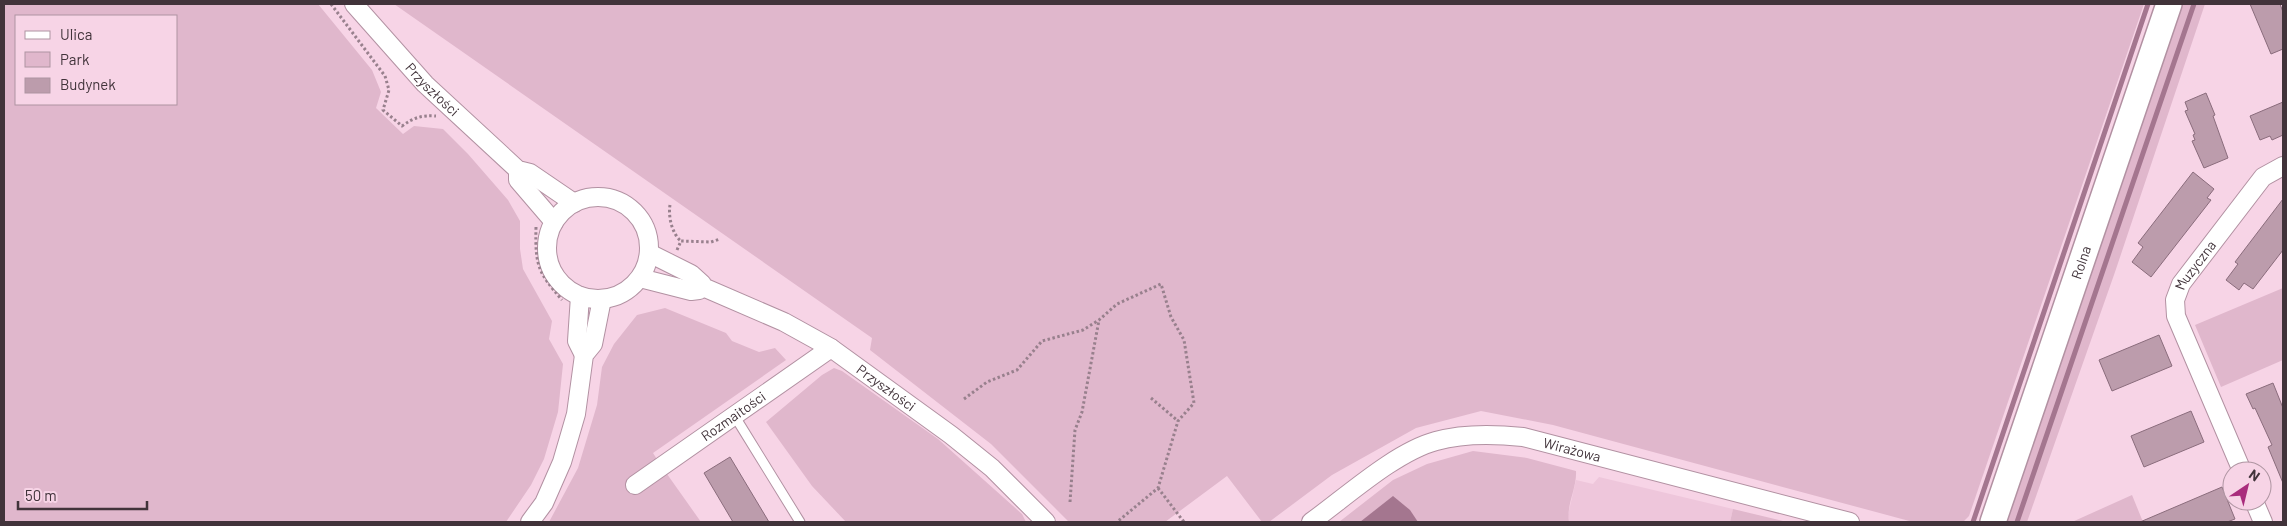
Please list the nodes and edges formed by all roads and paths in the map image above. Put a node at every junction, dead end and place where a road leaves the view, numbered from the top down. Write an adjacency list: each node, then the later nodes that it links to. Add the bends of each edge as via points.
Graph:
1 (331, 4): 4 (path, via 385,76 389,90 383,110 402,126 412,118)
2 (354, 4): 6 (street, Przyszłości, via 425,84)
3 (2168, 4): 37 (street, Rolna)
4 (441, 118)
5 (2283, 166): 26 (street, Muzyczna, via 2263,178 2182,284 2175,300 2176,316)
6 (518, 170): 7 (street, Przyszłości, via 530,172); 10 (street, Przyszłości, via 518,180)
7 (574, 203): 10 (street); 13 (street, via 602,197 625,205 645,228)
8 (670, 205): 12 (path, via 676,237)
9 (535, 219): 18 (path, via 537,263 542,275)
10 (554, 222): 18 (street, via 547,238 548,262)
11 (720, 239): 12 (path, via 711,242)
12 (681, 241): 14 (path)
13 (648, 253): 15 (street); 16 (street, Przyszłości, via 691,274)
14 (673, 260)
15 (640, 278): 16 (street, Przyszłości, via 690,291); 17 (street, via 624,293)
16 (702, 287): 20 (street, Przyszłości, via 784,322)
17 (602, 299): 18 (street); 21 (street, via 593,344)
18 (573, 301): 21 (street, via 577,340)
19 (1099, 320): 23 (path, via 1083,330 1042,341 1017,370 987,382); 25 (path, via 1117,304 1161,284 1171,317 1184,340 1194,403); 29 (path, via 1082,412 1075,430)
20 (831, 348): 24 (street, Rozmaitości); 32 (street, Przyszłości, via 986,462)
21 (584, 355): 30 (street, via 576,414 562,462 544,503)
22 (1151, 398): 25 (path)
23 (964, 399)
24 (734, 414): 27 (street, Rozmaitości); 31 (lane)
25 (1178, 421): 28 (path)
26 (2238, 461)
27 (635, 485)
28 (1158, 488): 33 (path); 34 (path)
29 (1070, 502)
30 (530, 522)
31 (800, 522)
32 (1046, 522)
33 (1117, 522)
34 (1184, 522)
35 (1311, 522): 36 (street, Wirażowa, via 1405,453 1436,441 1496,434 1523,437)
36 (1850, 522)
37 (1993, 522)

